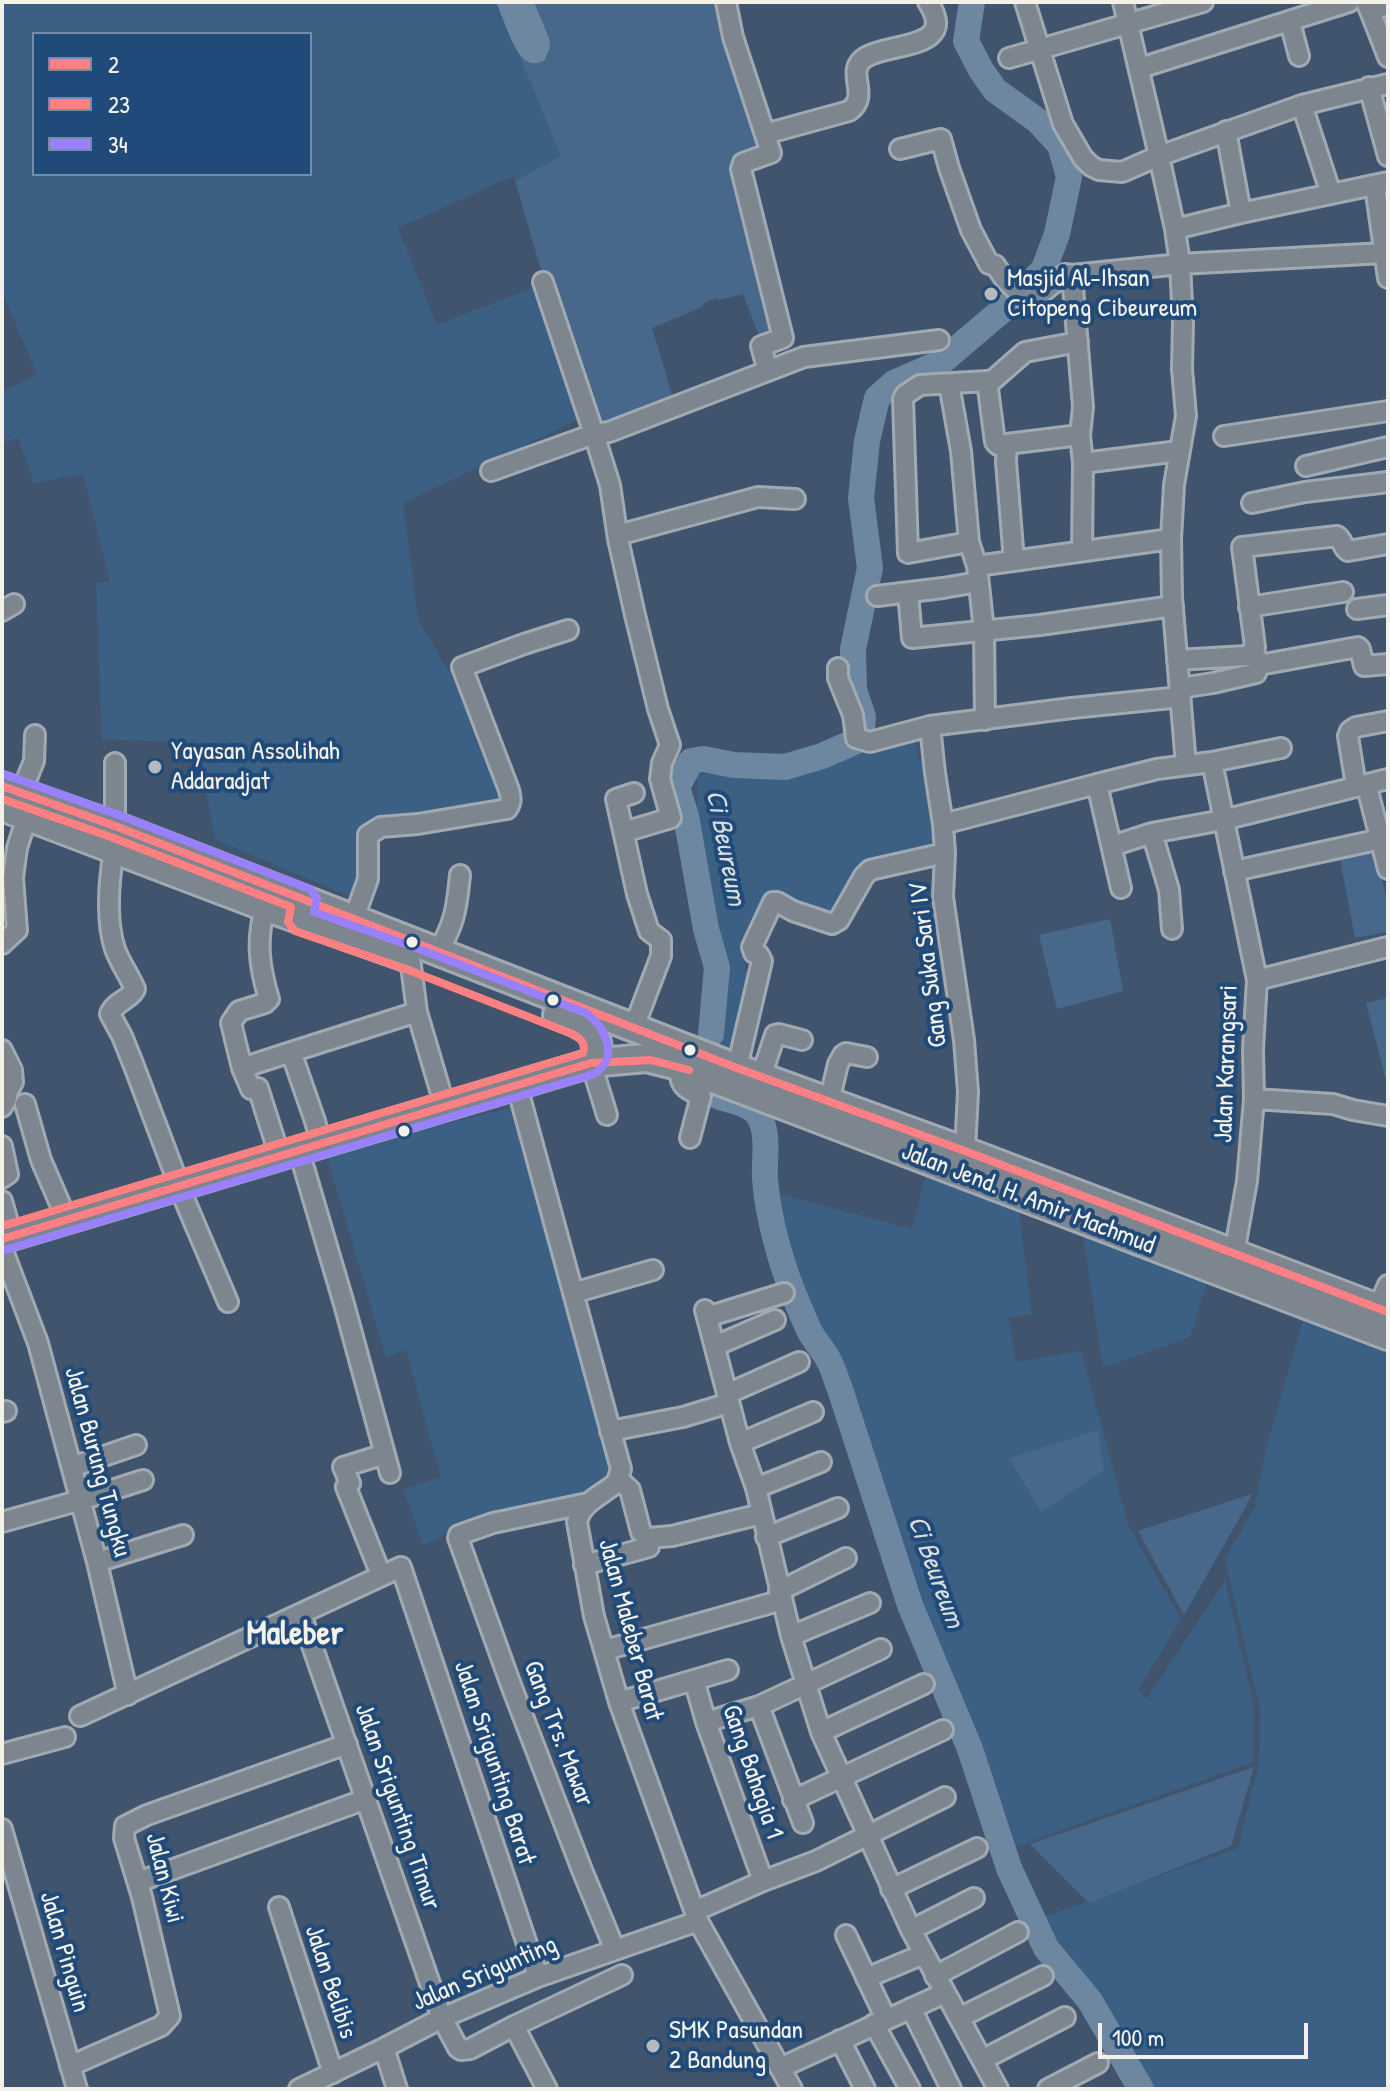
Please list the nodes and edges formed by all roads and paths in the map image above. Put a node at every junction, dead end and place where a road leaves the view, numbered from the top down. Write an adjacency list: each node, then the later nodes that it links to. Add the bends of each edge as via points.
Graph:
1 (726, 2): 19 (street)
2 (928, 2): 19 (street, via 936,16 931,35 863,58 857,65 857,106)
3 (1123, 2): 9 (street)
4 (1203, 2): 9 (street)
5 (1349, 2): 8 (street)
6 (1375, 6): 12 (street)
7 (1026, 9): 10 (street)
8 (1290, 22): 11 (street); 14 (street)
9 (1127, 24): 10 (street); 14 (street)
10 (1039, 49): 13 (street); 21 (street, via 1063,124 1091,166 1122,172)
11 (1299, 56)
12 (1388, 57)
13 (1009, 58)
14 (1140, 68): 21 (street)
15 (1388, 84): 16 (street)
16 (1369, 87): 17 (street); 22 (street)
17 (1302, 105): 18 (street); 24 (street)
18 (1226, 131): 21 (street); 25 (street)
19 (765, 134): 34 (street, via 771,153 743,163 741,169 783,338 761,346)
20 (900, 149): 29 (street, via 941,139 971,230 989,264 1029,303 1065,274)
21 (1159, 156): 26 (street)
22 (1388, 156)
23 (1382, 184): 24 (street); 27 (street)
24 (1331, 194): 25 (street)
25 (1241, 213): 26 (street)
26 (1175, 229): 28 (street)
27 (1384, 253): 28 (street); 30 (street)
28 (1180, 264): 29 (street); 43 (street, via 1186,416)
29 (1072, 275): 33 (street)
30 (1388, 278)
31 (543, 282): 38 (street)
32 (939, 340): 34 (street, via 804,357)
33 (1078, 342): 35 (street, via 1025,352); 39 (street)
34 (768, 371): 38 (street)
35 (987, 381): 36 (street); 41 (street, via 995,442)
36 (949, 384): 52 (street); 52 (street, via 920,385 903,399 908,553)
37 (1388, 411): 40 (street)
38 (594, 434): 46 (street); 50 (street)
39 (1080, 435): 41 (street); 44 (street)
40 (1224, 436)
41 (1007, 444): 55 (street)
42 (1388, 447): 45 (street)
43 (1179, 451): 44 (street); 51 (street)
44 (1083, 463): 54 (street)
45 (1306, 466)
46 (491, 471)
47 (1388, 482): 49 (street)
48 (795, 499): 50 (street, via 758,497)
49 (1252, 503)
50 (618, 535): 86 (street, via 670,745 660,779 670,819)
51 (1171, 539): 54 (street); 61 (street)
52 (969, 542): 56 (street)
53 (1388, 544): 62 (street, via 1348,551 1337,536 1242,547)
54 (1082, 551): 55 (street)
55 (1014, 561): 56 (street)
56 (977, 574): 58 (street); 65 (street)
57 (1343, 592): 62 (street)
58 (908, 593): 59 (street); 65 (street, via 912,638)
59 (877, 596)
60 (1388, 605): 63 (street)
61 (1173, 606): 65 (street); 67 (street)
62 (1249, 607): 66 (street)
63 (1357, 609)
64 (568, 630): 98 (street, via 464,666 511,803 507,809 373,831 368,835 368,879)
65 (984, 631): 71 (street)
66 (1257, 658): 67 (street); 68 (street, via 1358,647 1364,666); 70 (street, via 1256,673)
67 (1177, 660): 70 (street)
68 (1388, 664)
69 (838, 668): 73 (street, via 863,740)
70 (1180, 692): 71 (street); 78 (street)
71 (985, 720): 73 (street)
72 (1388, 721): 81 (street, via 1350,731)
73 (930, 726): 85 (street, Gang Suka Sari IV)
74 (35, 735): 83 (street, via 34,761)
75 (1281, 748): 76 (street)
76 (1212, 762): 78 (street); 84 (street, Jalan Karangsari)
77 (115, 763): 88 (street)
78 (1186, 765): 80 (street)
79 (1388, 779): 81 (street)
80 (1097, 784): 85 (street); 90 (street)
81 (1362, 786): 84 (street); 89 (street)
82 (634, 793): 86 (street, via 616,799)
83 (13, 801): 88 (highway); 100 (street, via 17,930)
84 (1223, 820): 87 (street); 93 (street, Jalan Karangsari)
85 (943, 824): 91 (street, Gang Suka Sari IV)
86 (624, 832): 106 (street, via 649,931 661,940 661,956)
87 (1152, 833): 90 (street); 99 (street, via 1169,890)
88 (114, 837): 96 (highway); 97 (highway); 128 (street, via 112,935 135,989 110,1014)
89 (1381, 839): 92 (street); 93 (street)
90 (1112, 846): 95 (street)
91 (945, 853): 114 (street, via 870,870 832,924 773,902 752,947 762,961); 126 (street, Gang Suka Sari IV, via 943,897 967,1079)
92 (1388, 869)
93 (1234, 871): 104 (street, Jalan Karangsari)
94 (460, 875): 102 (street, via 453,923)
95 (1121, 888)
96 (265, 907): 97 (highway); 113 (street, via 259,958 269,999 239,1011 231,1023)
97 (303, 910): 98 (highway); 103 (highway)
98 (354, 918): 102 (highway)
99 (1172, 929)
100 (2, 944)
101 (1388, 947): 104 (street)
102 (438, 951): 106 (highway)
103 (410, 958): 105 (street); 112 (highway, via 581,1024 596,1041)
104 (1257, 980): 116 (street, Jalan Karangsari)
105 (417, 1012): 109 (street); 120 (street)
106 (634, 1027): 111 (highway)
107 (802, 1040): 114 (street, via 775,1035)
108 (2, 1050): 119 (street, via 13,1082)
109 (291, 1052): 113 (street); 125 (street, via 315,1121)
110 (867, 1057): 117 (street, via 843,1055)
111 (679, 1059): 112 (highway); 114 (highway, Jalan Jend. H. Amir Machmud); 123 (street, via 681,1082 701,1096); 132 (highway, Jalan Jend. H. Amir Machmud)
112 (591, 1063): 115 (highway); 121 (street)
113 (242, 1068): 125 (street, via 251,1089 258,1088)
114 (749, 1073): 117 (highway, Jalan Jend. H. Amir Machmud)
115 (517, 1086): 120 (highway); 134 (street)
116 (1254, 1099): 122 (street, via 1333,1104); 132 (street, Jalan Karangsari)
117 (829, 1102): 126 (highway, Jalan Jend. H. Amir Machmud)
118 (25, 1104): 130 (street, via 41,1160)
119 (2, 1107)
120 (445, 1107): 125 (highway)
121 (607, 1115)
122 (1388, 1116)
123 (690, 1138)
124 (2, 1146): 127 (street, via 8,1174)
125 (300, 1150): 128 (highway); 147 (street)
126 (965, 1151): 132 (highway, Jalan Jend. H. Amir Machmud)
127 (2, 1178)
128 (180, 1186): 130 (highway); 136 (street)
129 (2, 1201): 131 (street, Jalan Burung Tungku)
130 (67, 1220): 131 (highway)
131 (5, 1241): 149 (street, Jalan Burung Tungku)
132 (1232, 1264): 137 (highway, Jalan Jend. H. Amir Machmud); 139 (highway, Jalan Jend. H. Amir Machmud)
133 (653, 1270): 134 (street)
134 (573, 1293): 144 (street)
135 (784, 1293): 140 (street, via 706,1314)
136 (228, 1302)
137 (1385, 1302)
138 (775, 1320): 140 (street)
139 (1388, 1336)
140 (715, 1346): 142 (street)
141 (799, 1362): 142 (street)
142 (728, 1398): 144 (street, via 683,1417); 145 (street)
143 (813, 1412): 145 (street)
144 (610, 1431): 152 (street)
145 (740, 1443): 153 (street)
146 (136, 1445): 149 (street)
147 (385, 1454): 150 (street); 165 (street, via 343,1467)
148 (821, 1462): 153 (street)
149 (72, 1467): 154 (street, Jalan Burung Tungku)
150 (390, 1473)
151 (143, 1480): 154 (street)
152 (619, 1480): 155 (street); 159 (street, via 630,1490)
153 (756, 1488): 157 (street)
154 (81, 1500): 158 (street); 163 (street, Jalan Burung Tungku)
155 (588, 1503): 164 (street, Jalan Maleber Barat, via 577,1522); 204 (street, Gang Trs. Mawar, via 459,1535 511,1685)
156 (838, 1508): 161 (street)
157 (761, 1514): 161 (street); 164 (street, via 649,1538 649,1547)
158 (2, 1522)
159 (641, 1532)
160 (183, 1535): 163 (street)
161 (766, 1537): 166 (street)
162 (846, 1558): 166 (street)
163 (97, 1562): 176 (street, Jalan Burung Tungku)
164 (584, 1565): 171 (street, Jalan Maleber Barat)
165 (381, 1575): 168 (street); 209 (street, Jalan Srigunting Barat, via 401,1567)
166 (780, 1595): 169 (street); 171 (street)
167 (870, 1603): 169 (street)
168 (301, 1614): 176 (street); 184 (street, Jalan Srigunting Timur)
169 (791, 1636): 175 (street)
170 (881, 1649): 175 (street)
171 (605, 1650): 177 (street, Jalan Maleber Barat)
172 (728, 1670): 173 (street)
173 (694, 1680): 177 (street); 180 (street, Gang Bahagia 1)
174 (924, 1684): 182 (street)
175 (806, 1685): 178 (street); 182 (street)
176 (128, 1695): 179 (street)
177 (619, 1702): 200 (street, Jalan Maleber Barat)
178 (759, 1706): 180 (street); 189 (street)
179 (80, 1716)
180 (706, 1722): 195 (street, Gang Bahagia 1)
181 (943, 1730): 186 (street)
182 (821, 1732): 186 (street)
183 (65, 1737): 185 (street)
184 (347, 1744): 188 (street, Jalan Srigunting Timur); 196 (street, Jalan Kiwi, via 128,1823 124,1838)
185 (2, 1754)
186 (842, 1777): 189 (street); 192 (street)
187 (945, 1797): 192 (street, Jalan Srigunting)
188 (366, 1799): 196 (street); 214 (street, Jalan Srigunting Timur)
189 (793, 1800): 190 (street)
190 (803, 1823)
191 (2, 1829): 194 (street, Jalan Pinguin)
192 (869, 1834): 195 (street, Jalan Srigunting); 197 (street)
193 (977, 1848): 197 (street)
194 (6, 1863): 224 (street, Jalan Pinguin)
195 (763, 1881): 200 (street, Jalan Srigunting)
196 (138, 1882): 224 (street, Jalan Kiwi, via 170,2016)
197 (891, 1889): 201 (street)
198 (974, 1898): 201 (street)
199 (279, 1907): 223 (street, Jalan Belibis)
200 (696, 1916): 204 (street, Jalan Srigunting); 222 (street, Jalan Maleber Barat)
201 (911, 1930): 205 (street)
202 (1018, 1932): 207 (street)
203 (846, 1935): 210 (street)
204 (615, 1950): 209 (street, Jalan Srigunting)
205 (924, 1954): 207 (street); 210 (street)
206 (622, 1975): 217 (street)
207 (935, 1976): 211 (street)
208 (1043, 1976): 215 (street)
209 (538, 1977): 214 (street, Jalan Srigunting)
210 (866, 1978): 216 (street)
211 (945, 1993): 212 (street); 215 (street)
212 (911, 2008): 216 (street); 231 (street)
213 (1065, 2017): 220 (street)
214 (442, 2018): 217 (street, Jalan Srigunting Timur, via 461,2050); 219 (street, Jalan Srigunting)
215 (959, 2018): 220 (street)
216 (880, 2021): 218 (street); 230 (street)
217 (514, 2026): 227 (street)
218 (840, 2040): 222 (street); 229 (street)
219 (384, 2048): 223 (street, Jalan Srigunting); 226 (street)
220 (982, 2060): 232 (street)
221 (1098, 2063): 233 (street)
222 (780, 2068): 228 (street, Jalan Maleber Barat)
223 (333, 2073): 225 (street, Jalan Srigunting)
224 (70, 2081)
225 (299, 2089)
226 (397, 2089)
227 (547, 2089)
228 (792, 2089)
229 (865, 2089)
230 (910, 2089)
231 (951, 2089)
232 (998, 2089)
233 (1048, 2089)

